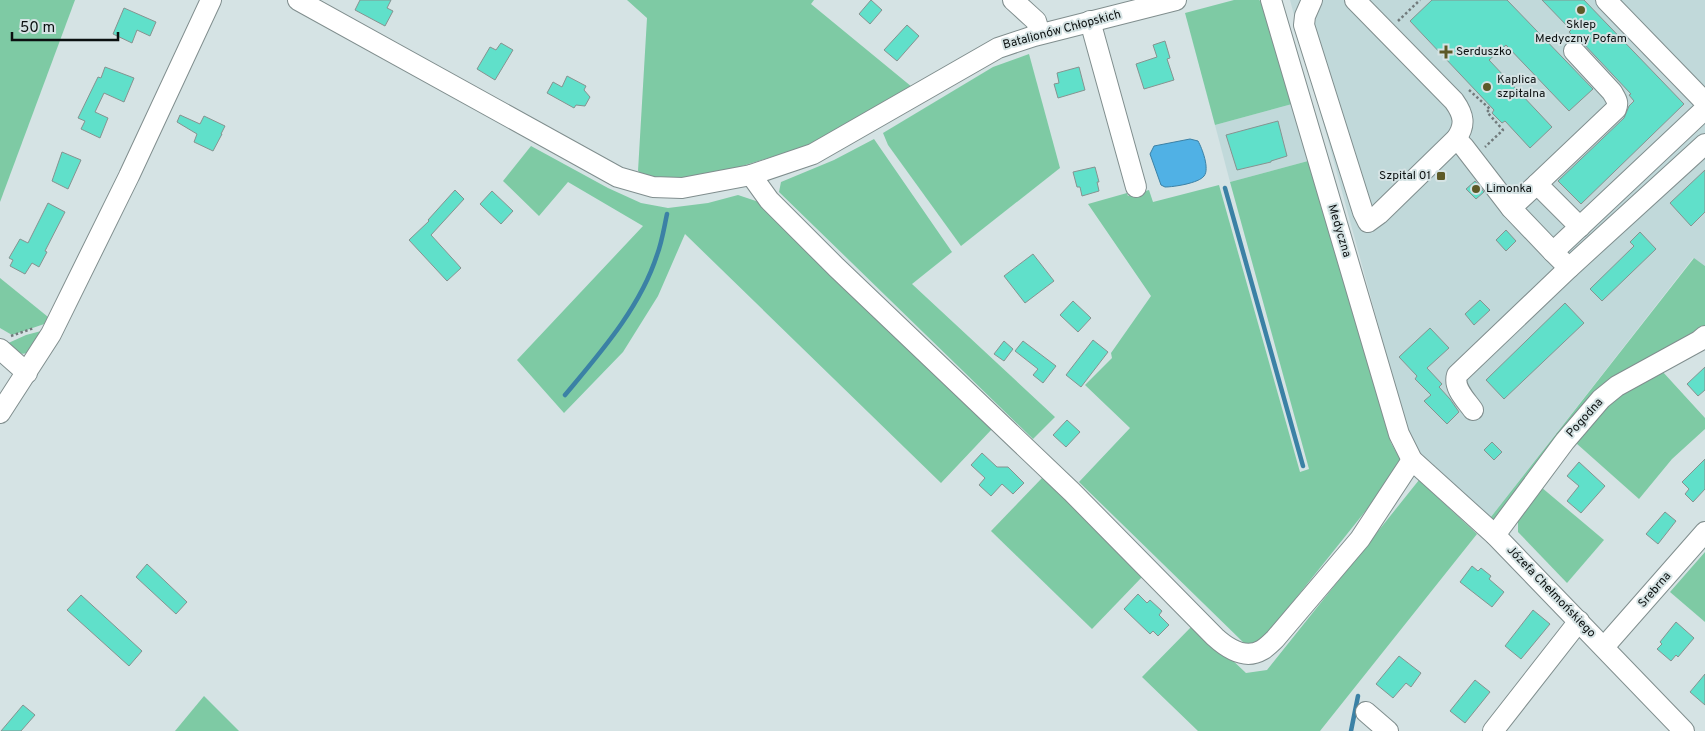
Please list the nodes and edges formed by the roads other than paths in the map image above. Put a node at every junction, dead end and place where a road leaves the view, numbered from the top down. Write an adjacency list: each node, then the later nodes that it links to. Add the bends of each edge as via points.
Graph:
1 (211, 0): 28 (street, via 129,176 56,323)
2 (298, 0): 17 (street, Batalionów Chłopskich, via 618,176 653,186 682,188)
3 (1013, 0): 11 (street, via 1036,21)
4 (1176, 0): 9 (street, Batalionów Chłopskich)
5 (1271, 0): 23 (street, Medyczna)
6 (1312, 0): 21 (street, via 1304,25)
7 (1355, 0): 15 (street, via 1460,109 1464,125)
8 (1606, 0): 13 (street)
9 (1151, 3): 10 (street, Batalionów Chłopskich)
10 (1090, 21): 11 (street, Batalionów Chłopskich); 19 (street)
11 (1040, 34): 17 (street, Batalionów Chłopskich, via 980,57 812,154)
12 (1574, 51): 18 (street, via 1612,92 1618,105)
13 (1705, 102)
14 (1705, 109): 22 (street)
15 (1456, 139): 20 (street); 21 (street)
16 (1705, 144): 25 (street)
17 (751, 175): 31 (street, via 769,200 836,267 1072,492 1229,649 1246,654 1261,651 1275,639 1360,540)
18 (1537, 184): 20 (street); 22 (street)
19 (1136, 187)
20 (1511, 208): 24 (street)
21 (1368, 222): 23 (street)
22 (1580, 227): 24 (street)
23 (1342, 239): 31 (street, Medyczna, via 1399,434)
24 (1553, 252): 25 (street)
25 (1569, 268): 29 (street, via 1457,375 1458,388)
26 (1705, 336): 33 (street, Pogodna, via 1617,386 1601,399)
27 (5, 343): 28 (street)
28 (27, 373): 30 (street)
29 (1473, 410)
30 (0, 412)
31 (1412, 460): 33 (street, Józefa Chełmońskiego)
32 (1705, 532): 35 (street, Srebrna)
33 (1495, 534): 34 (street, Józefa Chełmońskiego)
34 (1579, 621): 35 (street, Józefa Chełmońskiego); 38 (street)
35 (1604, 647): 39 (street, Józefa Chełmońskiego)
36 (1366, 712): 37 (street)
37 (1388, 731)
38 (1493, 731)
39 (1684, 731)

